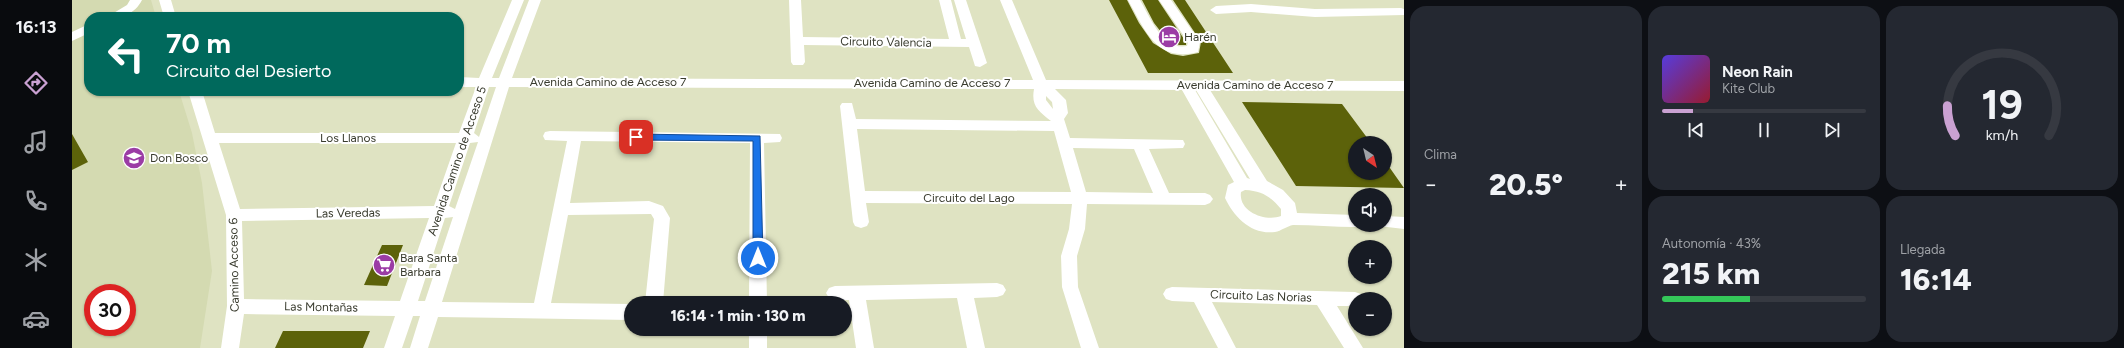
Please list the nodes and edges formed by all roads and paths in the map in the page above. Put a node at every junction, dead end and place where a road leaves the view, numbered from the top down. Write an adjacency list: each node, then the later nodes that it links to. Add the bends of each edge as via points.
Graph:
1 (136, 0): 13 (street, via 132,7)
2 (165, 0): 14 (street)
3 (795, 0): 18 (street)
4 (945, 0): 19 (street)
5 (960, 0): 20 (street)
6 (1006, 0): 26 (street)
7 (1134, 0): 8 (street, via 1161,43 1172,50 1184,52 1193,49 1194,42)
8 (1164, 0)
9 (1390, 0): 15 (street)
10 (516, 6): 11 (street); 24 (street, Avenida Camino de Acceso 5)
11 (533, 7): 25 (street, Avenida Camino de Acceso 5)
12 (1216, 10): 15 (street, via 1250,8 1315,13)
13 (122, 12)
14 (169, 12)
15 (1402, 13)
16 (84, 31): 17 (street)
17 (72, 37)
18 (798, 41): 19 (street, Circuito Valencia); 21 (street)
19 (956, 43): 20 (street, Circuito Valencia)
20 (974, 43): 22 (street)
21 (798, 62)
22 (980, 63)
23 (464, 82): 24 (street, Avenida Camino de Acceso 7)
24 (484, 82): 25 (street, Avenida Camino de Acceso 7); 38 (street, Avenida Camino de Acceso 5)
25 (504, 82): 26 (street, Avenida Camino de Acceso 7); 39 (street, Avenida Camino de Acceso 5)
26 (1041, 84): 27 (street, Avenida Camino de Acceso 7); 31 (street, via 1039,100)
27 (1193, 85): 28 (street, Avenida Camino de Acceso 7); 33 (street); 34 (street)
28 (1404, 86)
29 (196, 96): 37 (street, Camino Acceso 6)
30 (847, 106): 32 (street)
31 (1058, 122): 32 (street); 42 (street)
32 (849, 124): 47 (street)
33 (1210, 126): 34 (street); 45 (street)
34 (1225, 126): 46 (street)
35 (550, 136): 36 (street)
36 (575, 137): 40 (street); 51 (street)
37 (209, 138): 38 (street, Los Llanos); 54 (street, Camino Acceso 6)
38 (465, 138): 39 (street, Los Llanos); 52 (street, Avenida Camino de Acceso 5)
39 (486, 138): 53 (street, Avenida Camino de Acceso 5)
40 (757, 138): 41 (street); 67 (street)
41 (775, 138)
42 (1064, 143): 43 (street); 48 (street)
43 (1139, 144): 44 (street); 49 (street)
44 (1178, 144)
45 (1243, 184): 46 (street); 55 (street, via 1236,186 1231,196 1239,210 1247,217 1266,225 1284,223)
46 (1262, 185): 55 (street, via 1285,200 1289,207)
47 (858, 197): 48 (street, Circuito del Lago); 57 (street)
48 (1080, 198): 49 (street, Circuito del Lago); 82 (street, via 1077,229 1069,256 1070,286)
49 (1164, 199): 50 (street, Circuito del Lago)
50 (1205, 199)
51 (561, 209): 66 (street, via 649,207 657,210 662,218); 73 (street)
52 (439, 212): 53 (street, Las Veredas); 54 (street, Las Veredas); 71 (street, Avenida Camino de Acceso 5)
53 (463, 212): 72 (street, Avenida Camino de Acceso 5)
54 (234, 214): 70 (street, Camino Acceso 6)
55 (1289, 219): 56 (street)
56 (1348, 221)
57 (861, 222)
58 (1392, 222): 59 (street)
59 (1404, 223)
60 (997, 290): 61 (street)
61 (964, 291): 62 (street); 81 (street)
62 (856, 292): 63 (street); 80 (street)
63 (835, 293)
64 (1172, 294): 65 (street, Circuito Las Norias)
65 (1199, 294): 68 (street, Circuito Las Norias); 83 (street, Circuito Las Norias)
66 (655, 296)
67 (758, 296)
68 (1322, 298): 69 (street, Circuito Las Norias); 84 (street, Circuito Las Norias)
69 (1348, 299)
70 (236, 306): 71 (street, Las Montañas); 76 (street, Camino Acceso 6)
71 (407, 308): 72 (street, Las Montañas); 77 (street, Avenida Camino de Acceso 5)
72 (432, 309): 73 (street, Las Montañas); 78 (street, Avenida Camino de Acceso 5)
73 (541, 310): 74 (street, Las Montañas)
74 (624, 312)
75 (758, 336): 79 (street)
76 (230, 348)
77 (393, 348)
78 (419, 348)
79 (758, 348)
80 (865, 348)
81 (976, 348)
82 (1090, 348)
83 (1227, 348)
84 (1354, 348)

